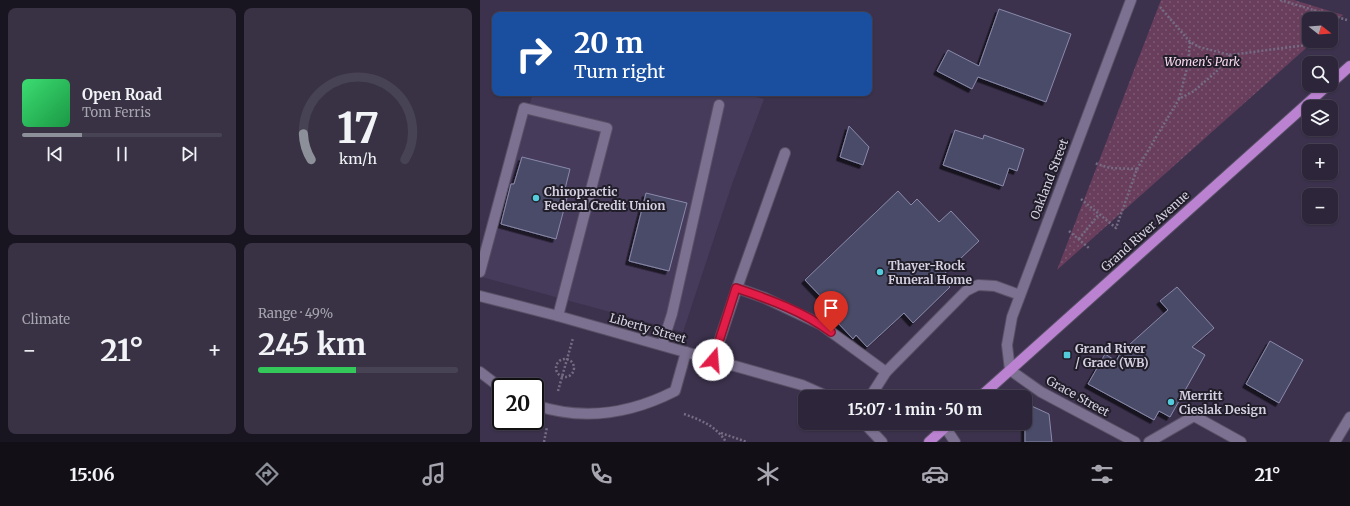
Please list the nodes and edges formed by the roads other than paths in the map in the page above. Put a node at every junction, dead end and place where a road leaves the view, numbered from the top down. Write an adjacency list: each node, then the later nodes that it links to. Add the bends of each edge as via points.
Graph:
1 (1131, 0): 9 (street, Oakland Street)
2 (1350, 66): 3 (main road)
3 (1338, 77)
4 (1320, 92): 15 (main road, Grand River Avenue)
5 (719, 105): 12 (street, via 672,314)
6 (785, 153): 8 (street)
7 (480, 272): 11 (street, via 524,108 606,128)
8 (736, 288): 14 (street); 17 (street, via 765,298 820,324)
9 (1020, 295): 15 (street, Oakland Street, via 1012,317 1007,345); 17 (street, via 995,286 978,285 966,291)
10 (480, 296): 11 (street, Liberty Street)
11 (558, 316): 12 (street, Liberty Street)
12 (662, 345): 13 (street, Liberty Street)
13 (686, 352): 14 (street, Liberty Street); 22 (street, via 675,391 656,401 613,413 592,415)
14 (713, 360): 19 (street, Liberty Street)
15 (1010, 370): 21 (main road, Grand River Avenue); 27 (street, Grace Street)
16 (480, 372): 18 (street)
17 (886, 372): 20 (street)
18 (492, 381)
19 (813, 390)
20 (874, 390)
21 (988, 390)
22 (544, 408)
23 (1350, 417): 34 (street)
24 (871, 430): 28 (street)
25 (942, 430): 29 (main road)
26 (950, 430): 30 (street)
27 (1122, 439): 31 (street, Grace Street)
28 (882, 442)
29 (929, 442)
30 (955, 442)
31 (1135, 442)
32 (1149, 442): 33 (street, via 1194,416)
33 (1241, 442)
34 (1336, 442)

